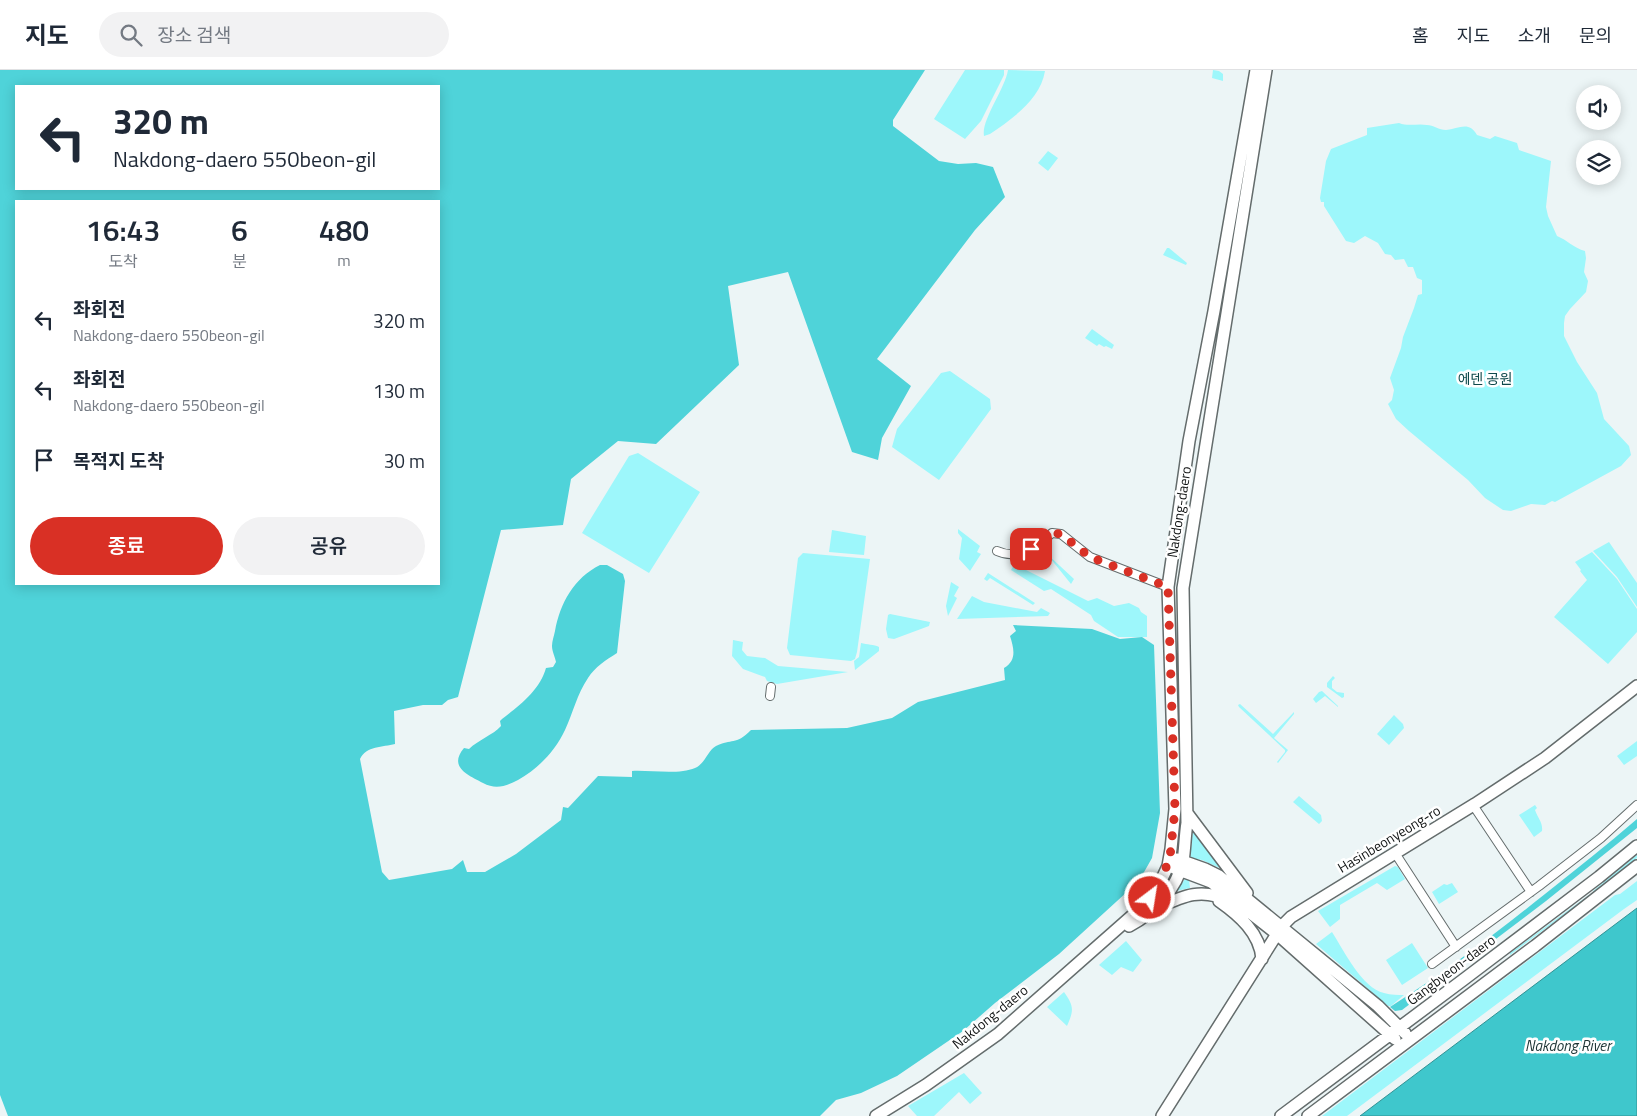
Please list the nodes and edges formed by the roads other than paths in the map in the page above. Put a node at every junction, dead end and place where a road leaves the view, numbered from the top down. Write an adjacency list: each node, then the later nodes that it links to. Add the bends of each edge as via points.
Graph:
1 (1256, 70): 3 (street, Nakdong-daero)
2 (1266, 70): 4 (street, Nakdong-daero)
3 (1217, 294): 4 (street); 6 (street, Nakdong-daero, via 1189,441)
4 (1230, 296): 7 (street, Nakdong-daero)
5 (997, 551): 6 (street, via 1025,553 1056,532 1090,557)
6 (1168, 587): 7 (street); 16 (street, Nakdong-daero, via 1175,809)
7 (1183, 588): 13 (street, Nakdong-daero)
8 (1637, 686): 11 (street, Hasinbeonyeong-ro, via 1545,758)
9 (770, 687): 10 (street)
10 (770, 696)
11 (1473, 805): 15 (street, Hasinbeonyeong-ro); 19 (street)
12 (1637, 805): 19 (street, via 1602,838)
13 (1187, 814): 17 (street, Nakdong-daero); 21 (street, via 1221,857)
14 (1637, 846): 28 (street, Gangbyeon-daero)
15 (1395, 853): 23 (street, Hasinbeonyeong-ro, via 1301,910); 25 (street)
16 (1169, 862): 17 (street); 24 (street, Nakdong-daero, via 1150,898)
17 (1182, 866): 21 (street, via 1219,876); 22 (street, Nakdong-daero, via 1166,895)
18 (1637, 866): 29 (street)
19 (1531, 892): 25 (street)
20 (1212, 895): 21 (street); 22 (street, via 1182,896); 26 (street, via 1236,913 1252,931 1261,948)
21 (1251, 907): 23 (street)
22 (1150, 911): 24 (street, Nakdong-daero, via 1131,925)
23 (1280, 930): 26 (street, Hasinbeonyeong-ro); 28 (street, via 1378,1006)
24 (1114, 931): 30 (street, Nakdong-daero, via 998,1034)
25 (1456, 946): 27 (street)
26 (1262, 959): 31 (street, Hasinbeonyeong-ro)
27 (1432, 964)
28 (1396, 1030): 29 (street); 32 (street, Gangbyeon-daero)
29 (1405, 1042): 33 (street)
30 (876, 1116)
31 (1162, 1116)
32 (1281, 1116)
33 (1308, 1116)

